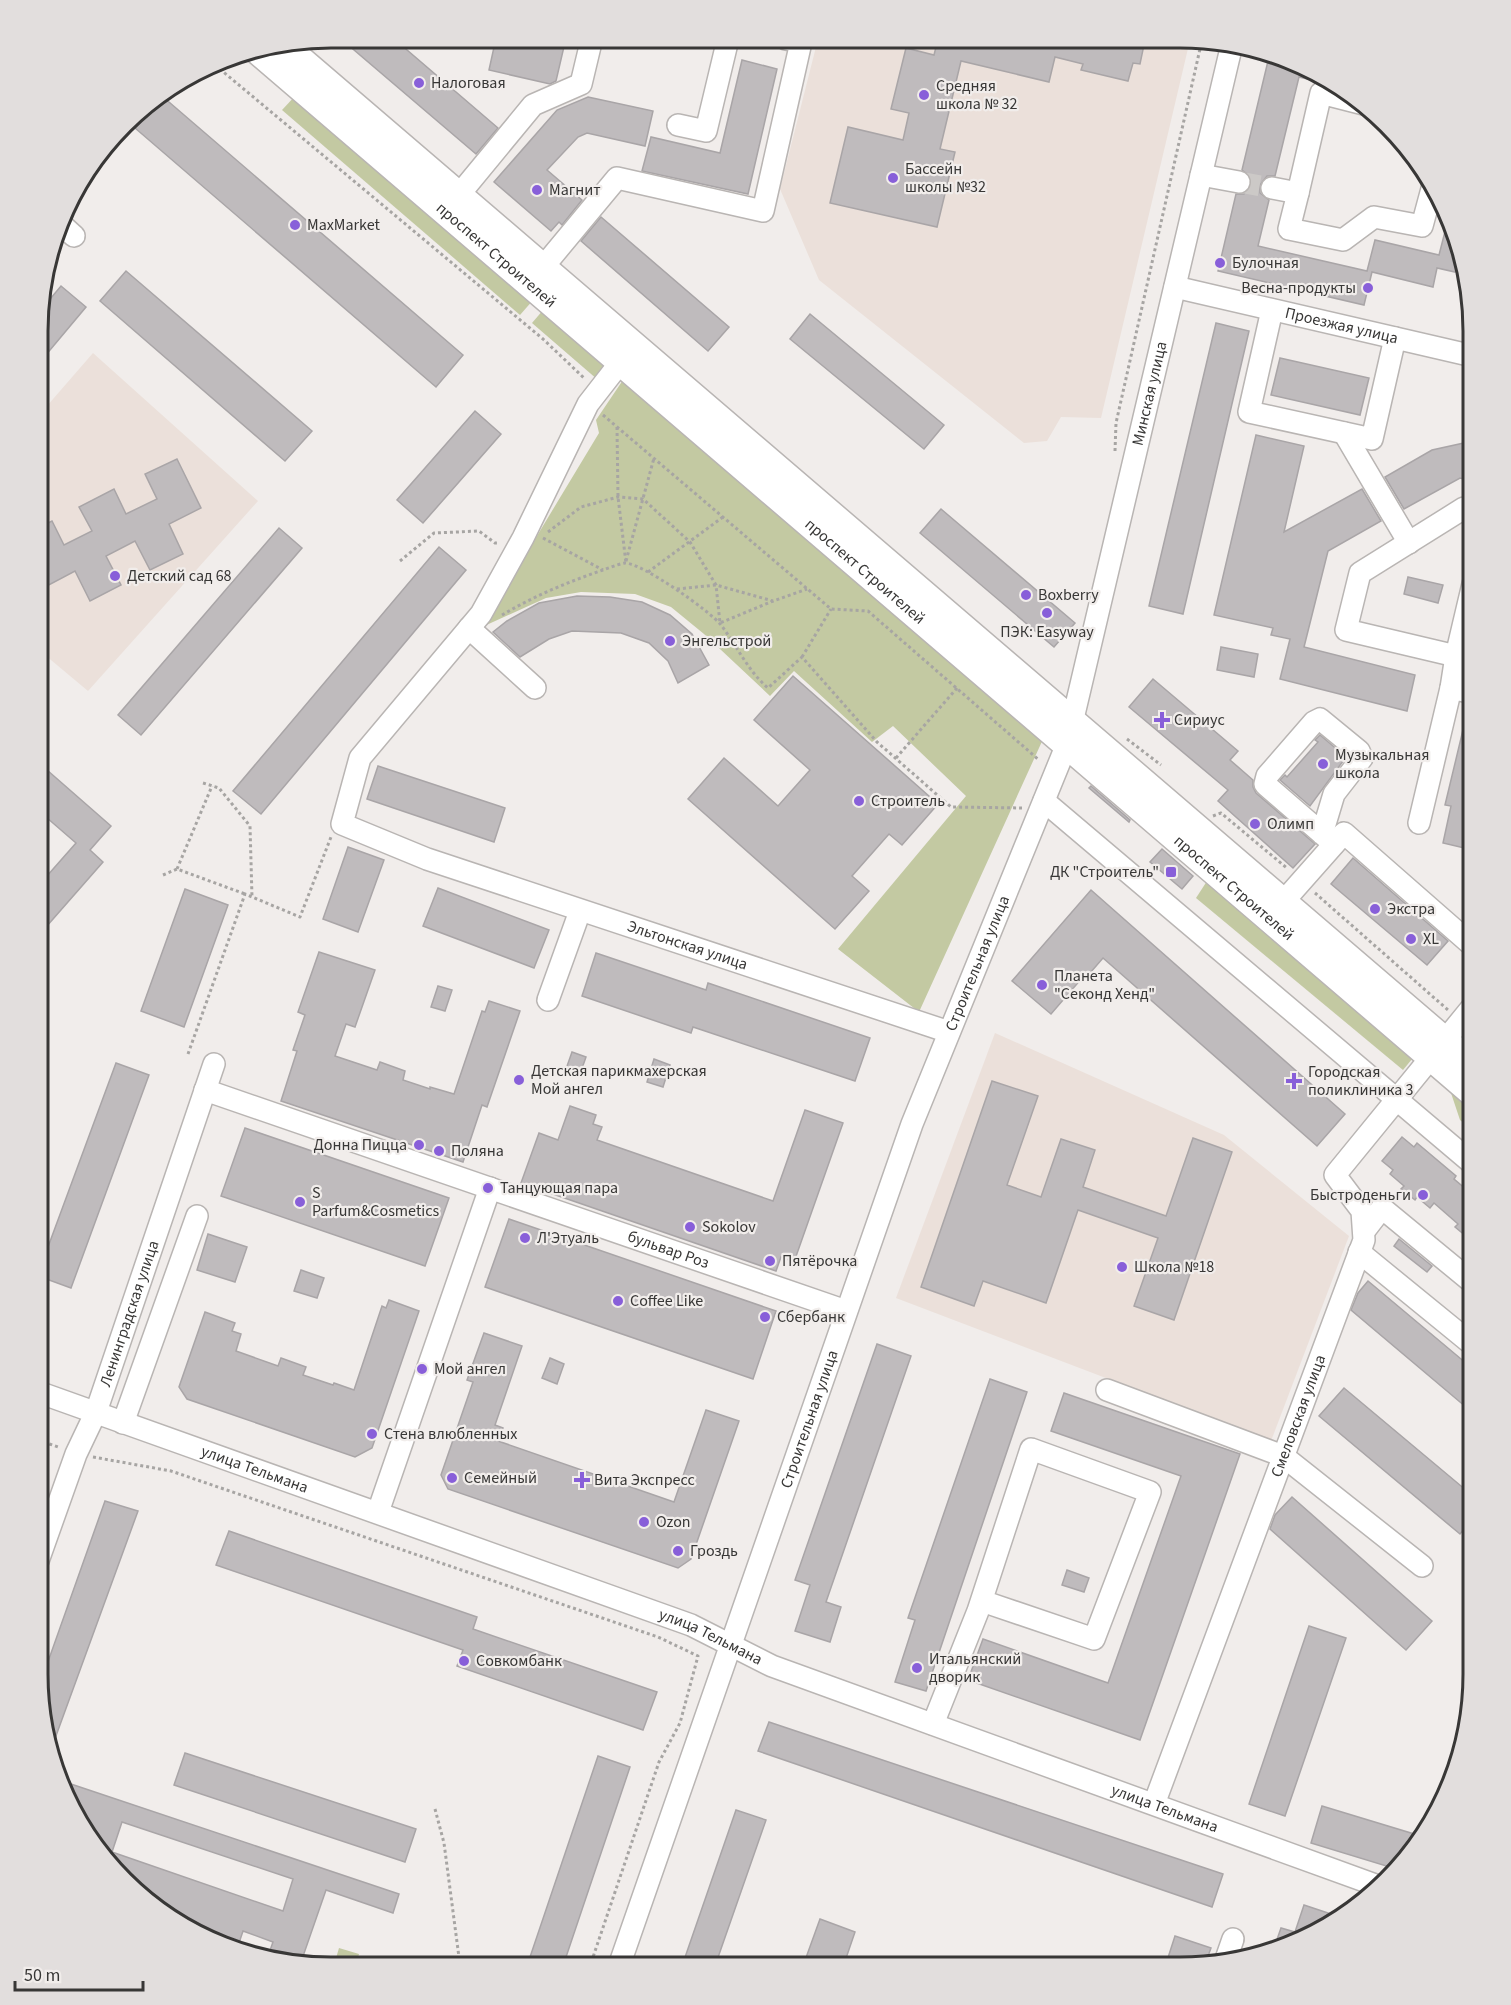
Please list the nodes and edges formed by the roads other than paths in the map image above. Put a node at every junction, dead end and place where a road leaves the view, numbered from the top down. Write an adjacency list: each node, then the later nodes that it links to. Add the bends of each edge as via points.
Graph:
1 (589, 48): 13 (street, via 581,84 533,105)
2 (726, 48): 8 (street, via 706,131)
3 (800, 48): 15 (street, via 763,211 617,178)
4 (290, 51): 13 (main road, проспект Строителей)
5 (1230, 52): 9 (street, Минская улица)
6 (265, 56): 15 (main road, проспект Строителей)
7 (1339, 98): 12 (street, via 1321,93)
8 (678, 125)
9 (1201, 175): 10 (street); 16 (street, Минская улица)
10 (1239, 182)
11 (1272, 188): 12 (street)
12 (1298, 193): 14 (street, via 1289,229 1343,240 1374,217 1422,226)
13 (458, 196): 15 (main road, проспект Строителей)
14 (1429, 197)
15 (536, 276): 19 (main road, проспект Строителей)
16 (1175, 287): 17 (street, Проезжая улица); 30 (street, Минская улица)
17 (1272, 309): 18 (street, Проезжая улица); 21 (street, via 1249,412)
18 (1395, 338): 20 (street, Проезжая улица); 21 (street, via 1372,439)
19 (627, 353): 25 (street, via 588,404 523,538); 30 (main road, проспект Строителей)
20 (1463, 354)
21 (1344, 433): 23 (street)
22 (1463, 509): 23 (street)
23 (1409, 543): 26 (street, via 1360,573 1346,630)
24 (1463, 626): 26 (street)
25 (469, 628): 27 (street); 35 (street, Эльтонская улица, via 360,758 342,824 427,859)
26 (1456, 656): 28 (street)
27 (535, 688)
28 (1451, 688): 29 (street); 32 (street)
29 (1463, 691)
30 (1070, 733): 31 (street, Строительная улица); 34 (main road, проспект Строителей); 40 (main road, проспект Строителей)
31 (1035, 804): 39 (street, Строительная улица); 45 (street)
32 (1419, 823)
33 (1328, 839): 33 (street, via 1267,786 1265,779 1320,719 1362,754 1334,794); 34 (street); 36 (street, via 1344,833)
34 (1283, 902): 40 (main road, проспект Строителей)
35 (580, 911): 37 (street); 39 (street, Эльтонская улица)
36 (1463, 937)
37 (548, 1000)
38 (1463, 1018): 40 (street)
39 (949, 1032): 52 (street, Строительная улица)
40 (1438, 1049): 41 (main road, проспект Строителей); 43 (main road, проспект Строителей); 45 (street)
41 (1463, 1060)
42 (214, 1064): 44 (street, Ленинградская улица)
43 (1463, 1080)
44 (205, 1090): 47 (street, бульвар Роз); 56 (street, Ленинградская улица)
45 (1398, 1100): 46 (street); 49 (street, via 1335,1175 1362,1211)
46 (1463, 1155)
47 (490, 1188): 52 (street, бульвар Роз); 59 (street)
48 (197, 1216): 57 (street)
49 (1365, 1230): 50 (street, Смеловская улица); 51 (street, via 1382,1208)
50 (1359, 1252): 53 (street); 58 (street, Смеловская улица)
51 (1463, 1275)
52 (846, 1311): 63 (street, Строительная улица)
53 (1463, 1338)
54 (1107, 1390): 58 (street)
55 (48, 1395): 56 (street, улица Тельмана)
56 (96, 1412): 57 (street, улица Тельмана); 60 (street, Ленинградская улица)
57 (123, 1423): 59 (street, улица Тельмана)
58 (1283, 1456): 61 (street); 65 (street, Смеловская улица)
59 (378, 1512): 63 (street, улица Тельмана, via 691,1625)
60 (48, 1522)
61 (1422, 1566)
62 (982, 1601): 62 (street, via 1031,1449 1149,1492 1094,1639); 64 (street)
63 (730, 1645): 64 (street, улица Тельмана, via 772,1666); 69 (street, Строительная улица)
64 (933, 1724): 65 (street, улица Тельмана)
65 (1154, 1804): 66 (street, улица Тельмана)
66 (1371, 1883)
67 (1233, 1939): 68 (street)
68 (1228, 1953)
69 (622, 1957)

